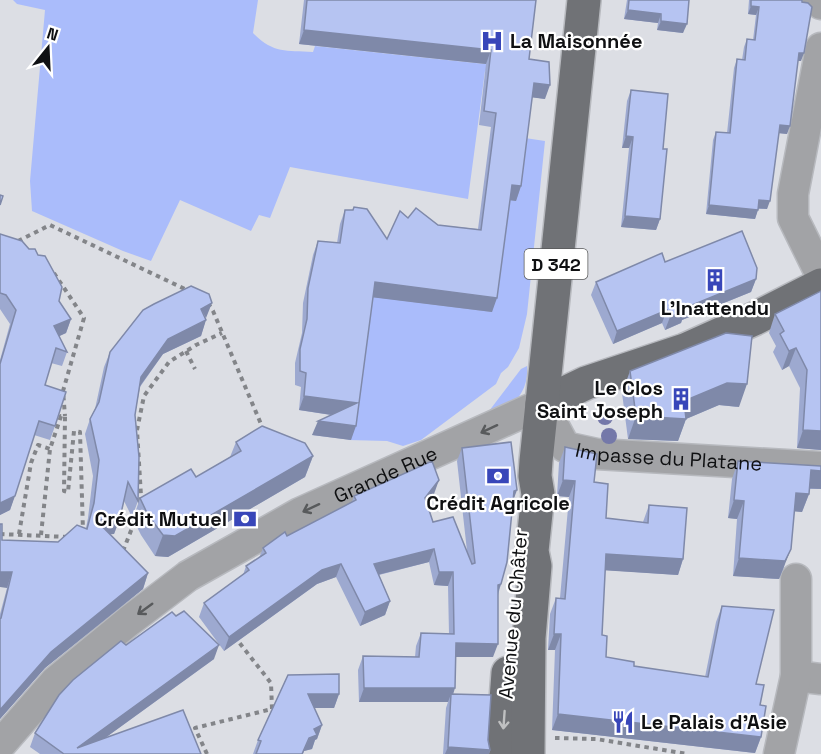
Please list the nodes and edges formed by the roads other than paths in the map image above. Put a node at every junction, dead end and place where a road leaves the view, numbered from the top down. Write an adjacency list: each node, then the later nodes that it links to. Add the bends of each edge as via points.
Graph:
1 (584, 0): 7 (main road, Avenue du Châter / D 342)
2 (818, 0): 3 (street)
3 (821, 4)
4 (821, 48): 5 (street, via 793,194 793,218)
5 (821, 275)
6 (821, 285): 7 (main road, Grande Rue, via 684,350 586,383)
7 (542, 404): 8 (street, Impasse du Platane, via 565,447 597,454); 11 (street, Grande Rue, one-way to 11, via 300,513 188,576 56,681); 12 (main road, Avenue du Châter / D 342, via 535,476 522,510 512,611)
8 (821, 467)
9 (796, 579): 10 (street)
10 (809, 677): 13 (street)
11 (0, 745)
12 (519, 748)
13 (779, 754)

